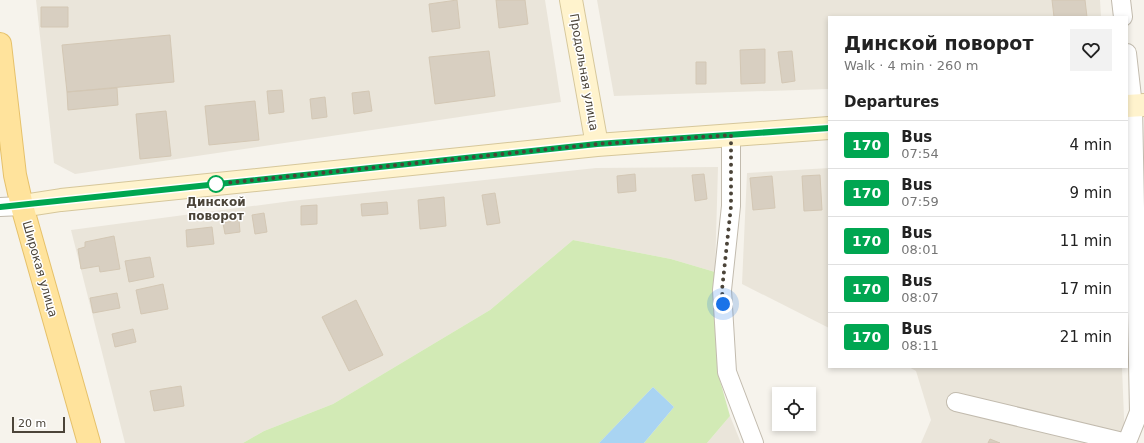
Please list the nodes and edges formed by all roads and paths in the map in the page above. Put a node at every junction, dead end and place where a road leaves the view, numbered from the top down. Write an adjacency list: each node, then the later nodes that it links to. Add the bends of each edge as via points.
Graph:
1 (571, 0): 9 (main road, Продольная улица)
2 (1121, 0): 3 (street)
3 (1123, 16)
4 (0, 44): 10 (main road, Широкая улица, via 15,175)
5 (1128, 60): 6 (street)
6 (1135, 106): 13 (street, via 1139,412)
7 (828, 128): 8 (main road)
8 (731, 135): 9 (main road); 15 (street, via 731,206 722,290 727,372)
9 (597, 144): 10 (main road)
10 (22, 206): 11 (street); 14 (main road, Широкая улица)
11 (0, 207)
12 (956, 402): 13 (street)
13 (1127, 442)
14 (89, 443)
15 (754, 443)

